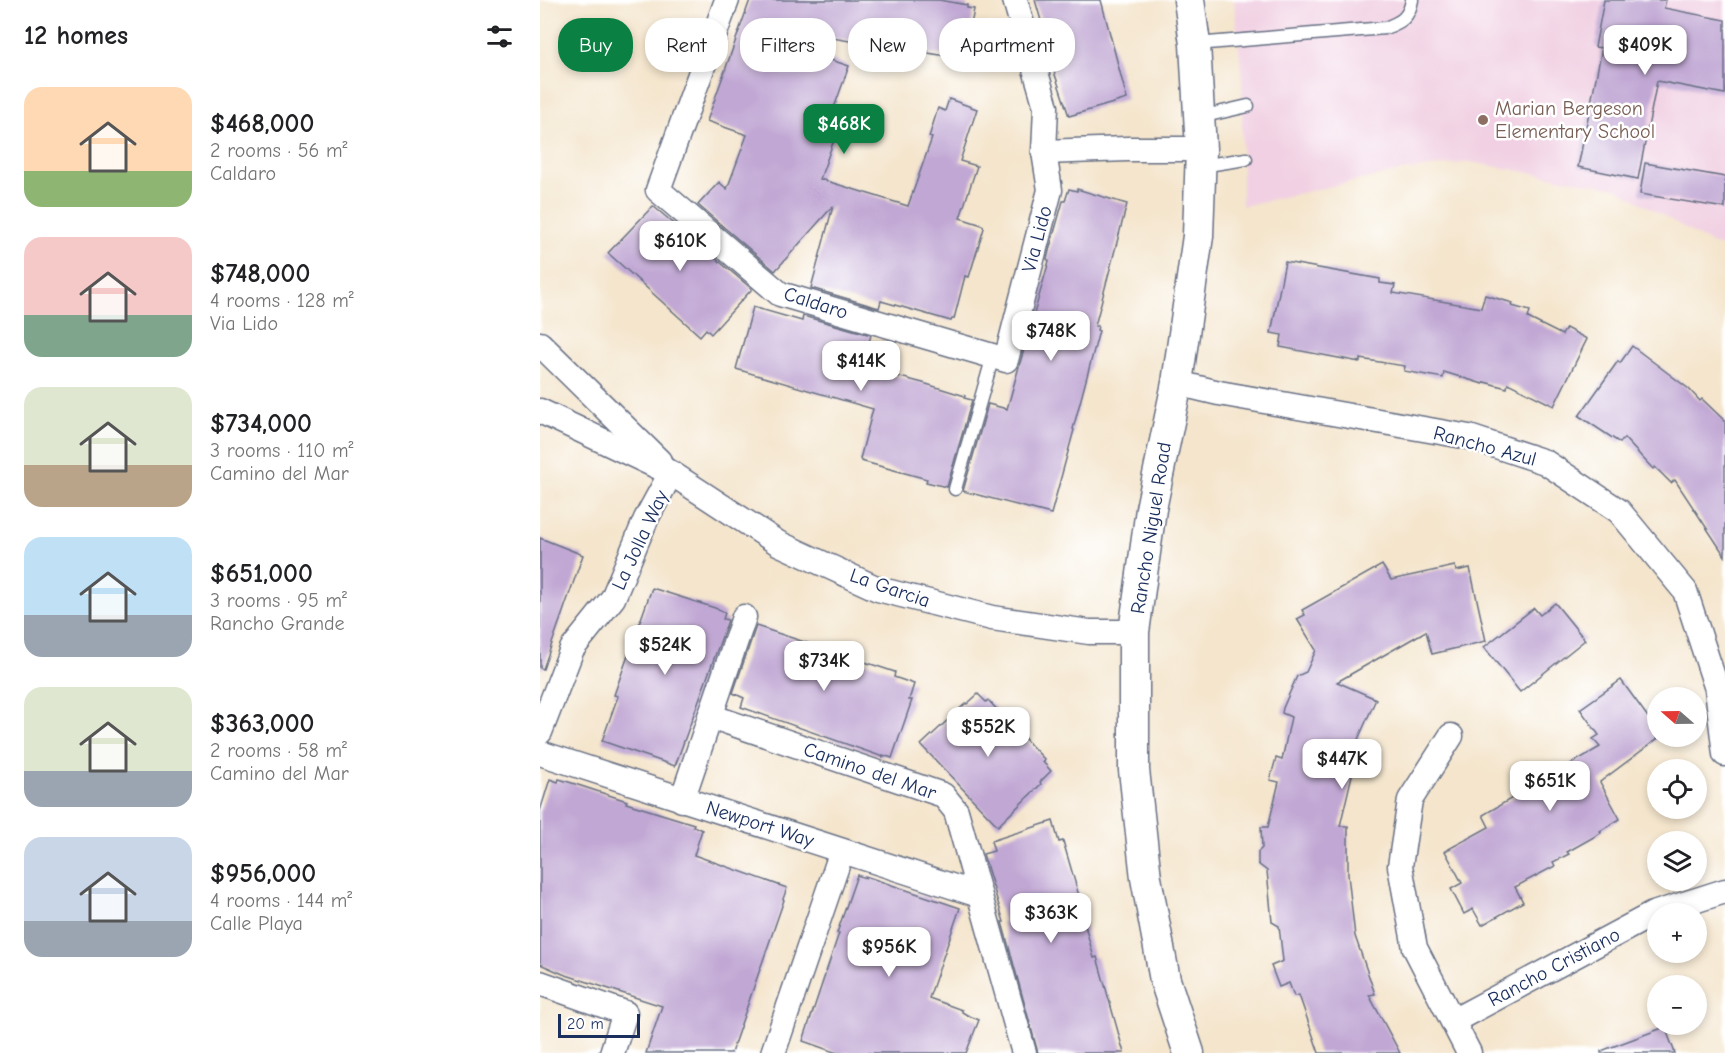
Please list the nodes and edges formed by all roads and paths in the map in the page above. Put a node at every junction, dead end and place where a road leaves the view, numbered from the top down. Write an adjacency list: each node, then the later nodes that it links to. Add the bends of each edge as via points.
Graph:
1 (727, 0): 12 (street, Caldaro, via 658,190 780,294)
2 (1015, 0): 8 (street, Via Lido, via 1046,107)
3 (1189, 0): 5 (street, Rancho Niguel Road)
4 (1412, 0): 5 (lane, via 1410,10 1400,22 1385,28)
5 (1195, 44): 7 (street, Rancho Niguel Road)
6 (1248, 106): 7 (lane)
7 (1200, 117): 9 (street, Rancho Niguel Road)
8 (1044, 152): 9 (street, via 1127,149); 12 (street, Via Lido, via 1050,190)
9 (1201, 158): 10 (lane); 13 (street, Rancho Niguel Road, via 1198,236)
10 (1246, 159)
11 (540, 344): 15 (street, La Garcia)
12 (999, 358): 16 (lane)
13 (1177, 383): 18 (street, Rancho Niguel Road, via 1151,509); 23 (street, Rancho Azul, via 1469,437 1545,462 1619,511 1685,591 1717,689)
14 (540, 411): 15 (street, La Garcia)
15 (671, 473): 18 (street, La Garcia, via 778,543 878,589 992,618 1089,632); 20 (street, La Jolla Way, via 646,519 613,598 572,649)
16 (955, 489)
17 (744, 617): 19 (street)
18 (1134, 632): 33 (street, Rancho Niguel Road, via 1134,770 1146,878 1165,980)
19 (711, 716): 24 (street); 27 (street, Camino del Mar, via 943,795 957,811)
20 (540, 732)
21 (1451, 736): 29 (street, via 1410,800 1400,866 1415,948)
22 (540, 753): 24 (street, Newport Way)
23 (1725, 753)
24 (682, 800): 25 (street, Newport Way)
25 (842, 851): 27 (street, Newport Way); 30 (street)
26 (1725, 891): 29 (street, Rancho Cristiano, via 1653,914)
27 (980, 895): 32 (street, Camino del Mar)
28 (540, 983): 31 (street, via 625,1013)
29 (1453, 1021): 34 (street)
30 (779, 1051)
31 (612, 1053)
32 (1024, 1053)
33 (1189, 1053)
34 (1469, 1053)

